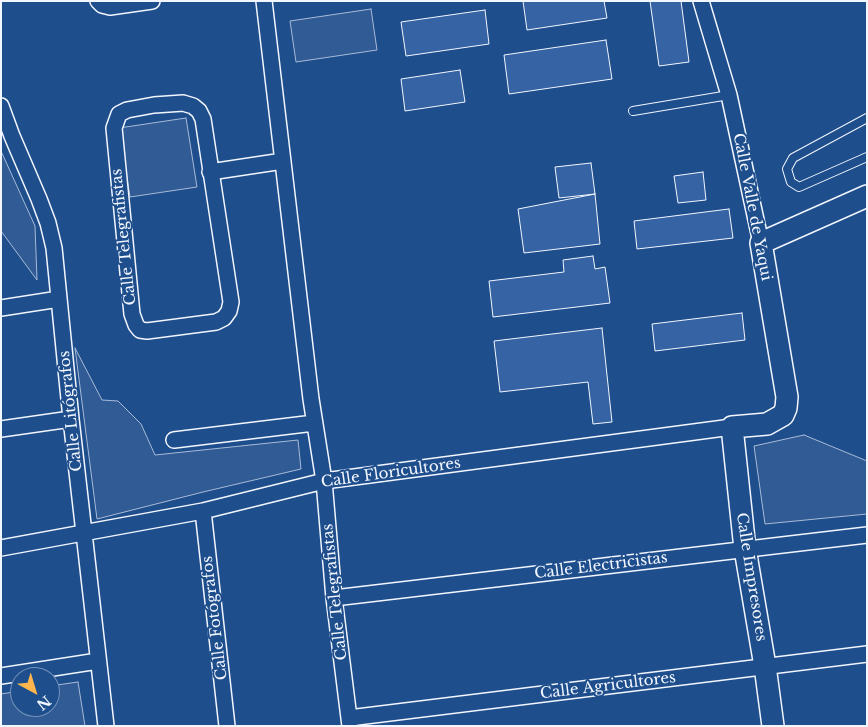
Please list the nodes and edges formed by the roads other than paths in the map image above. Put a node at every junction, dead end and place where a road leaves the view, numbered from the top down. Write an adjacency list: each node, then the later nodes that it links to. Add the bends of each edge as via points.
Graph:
1 (98, 1): 2 (street, via 110,6)
2 (152, 1)
3 (264, 1): 10 (street, Calle Telegrafistas)
4 (701, 1): 5 (street, Calle Valle de Yaqui)
5 (729, 95): 7 (lane); 13 (street, Calle Valle de Yaqui)
6 (1, 106): 14 (street, Calle Litógrafos, via 48,223)
7 (633, 111)
8 (867, 118): 9 (lane, via 793,158 787,169 791,182 799,187)
9 (867, 157)
10 (283, 161): 11 (street); 18 (street, Calle Telegrafistas)
11 (210, 172): 11 (street, Calle Telegrafistas, via 203,119 193,106 183,103 154,105 119,114 114,128 132,314 140,330 216,322 229,311)
12 (867, 196): 13 (street)
13 (761, 244): 16 (street, Calle Valle de Yaqui, via 787,397)
14 (59, 299): 15 (street); 17 (street, Calle Litógrafos)
15 (1, 308)
16 (783, 415): 19 (street, Calle Floricultores, via 767,424)
17 (71, 419): 20 (street); 24 (street, Calle Litógrafos)
18 (314, 423): 21 (street); 22 (street, Calle Telegrafistas)
19 (732, 427): 22 (street, Calle Floricultores); 27 (street, Calle Impresores)
20 (1, 429)
21 (174, 440)
22 (324, 481): 23 (street, Calle Floricultores); 28 (street, Calle Telegrafistas)
23 (203, 511): 24 (street, Calle Floricultores); 35 (street, Calle Fotógrafos)
24 (85, 533): 26 (street, Calle Floricultores); 30 (street, Calle Litógrafos)
25 (867, 535): 27 (street, Calle Electricistas)
26 (1, 548)
27 (745, 549): 28 (street, Calle Electricistas); 31 (street, Calle Impresores)
28 (334, 598): 33 (street, Calle Telegrafistas)
29 (867, 654): 31 (street, Calle Agricultores)
30 (98, 660): 32 (street); 34 (street, Calle Litógrafos)
31 (765, 666): 33 (street, Calle Agricultores); 36 (street, Calle Impresores)
32 (1, 676)
33 (349, 722)
34 (106, 726)
35 (227, 726)
36 (772, 726)

